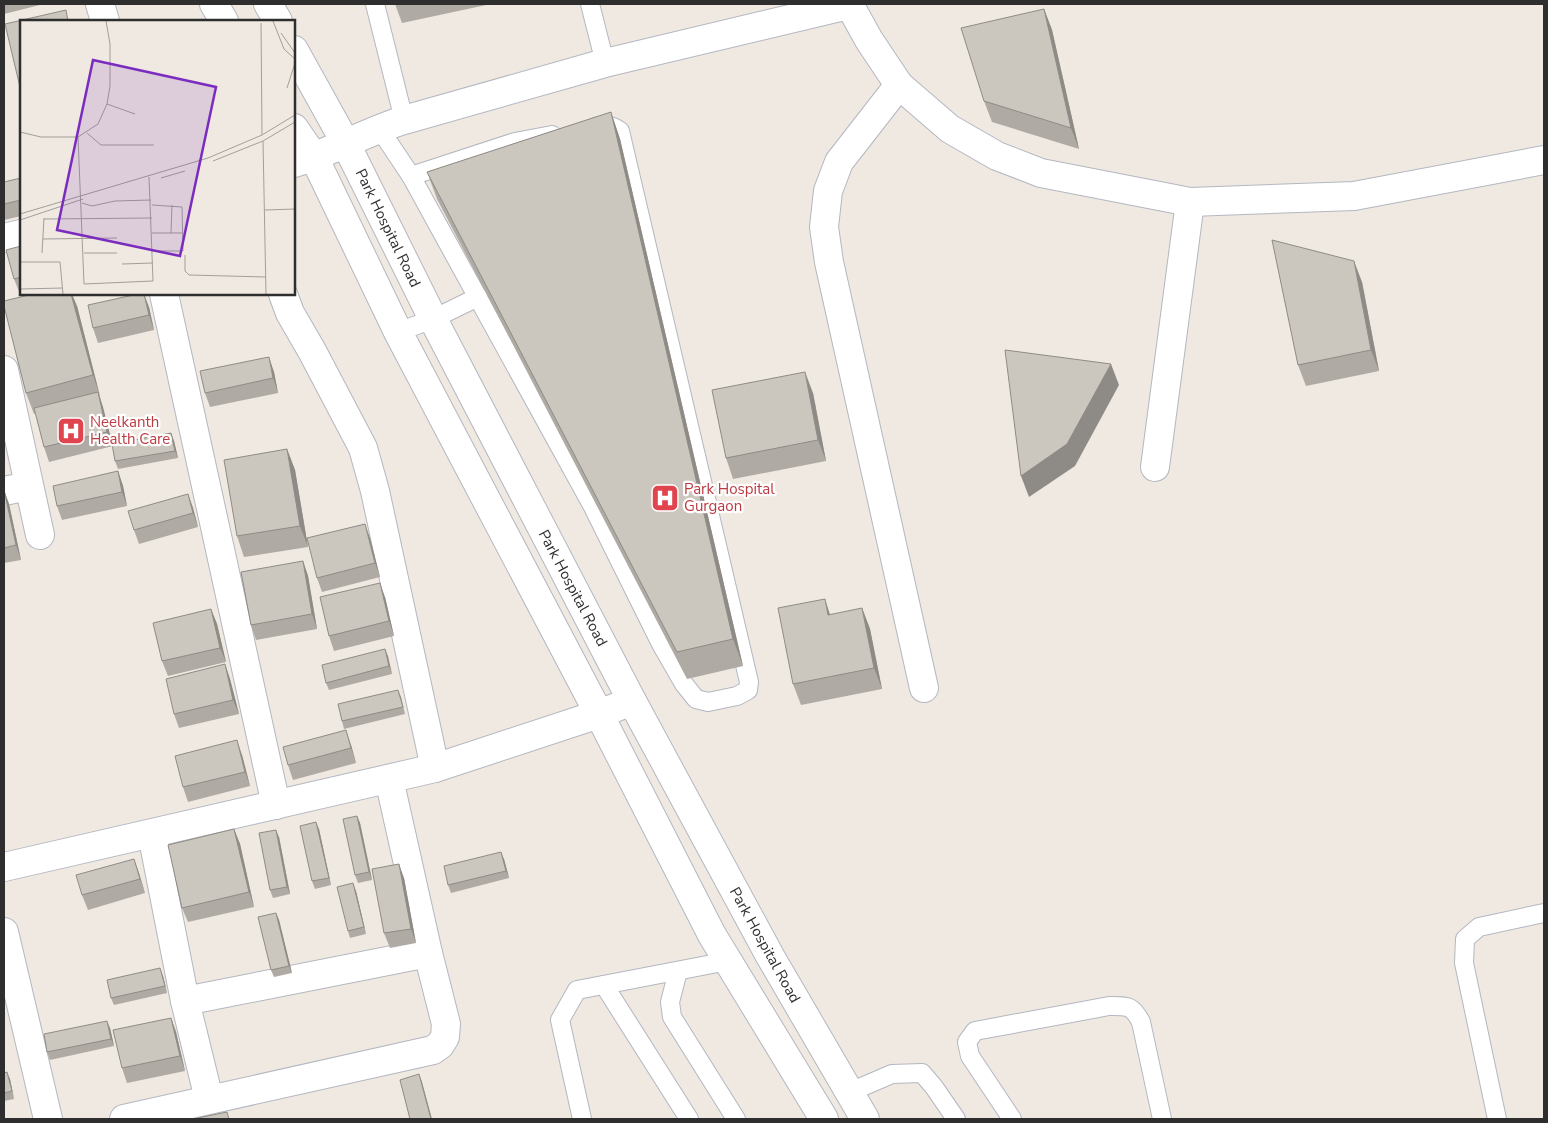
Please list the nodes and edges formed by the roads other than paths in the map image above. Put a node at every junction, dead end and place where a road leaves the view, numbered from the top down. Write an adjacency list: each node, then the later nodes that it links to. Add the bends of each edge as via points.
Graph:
1 (100, 4): 7 (street)
2 (214, 4): 8 (street)
3 (268, 4): 9 (street)
4 (374, 4): 13 (lane)
5 (590, 4): 11 (lane)
6 (849, 4): 11 (street); 12 (street)
7 (105, 20)
8 (223, 20)
9 (277, 20)
10 (295, 52): 15 (street, Park Hospital Road)
11 (605, 63): 13 (street)
12 (900, 84): 19 (street, via 950,129 997,156 1041,173); 31 (street, via 839,162 828,191 824,227 829,262)
13 (391, 124): 15 (street); 18 (lane)
14 (295, 131): 16 (street)
15 (346, 142): 16 (street); 25 (street, Park Hospital Road)
16 (304, 160): 26 (street)
17 (1544, 160): 19 (street, via 1354,196)
18 (411, 176): 24 (lane); 24 (lane, via 515,142 605,125 620,132 748,682 748,690 744,693 708,702 696,699 684,684 594,507)
19 (1190, 202): 28 (street)
20 (20, 234): 21 (street)
21 (4, 238)
22 (164, 295): 36 (street)
23 (283, 295): 34 (street, via 290,314 363,448)
24 (478, 297): 25 (lane)
25 (433, 318): 26 (lane); 32 (street, Park Hospital Road)
26 (398, 332): 33 (street)
27 (4, 370): 29 (street)
28 (1155, 467)
29 (16, 489): 30 (street)
30 (40, 535)
31 (924, 688)
32 (632, 701): 33 (street); 46 (street, Park Hospital Road, via 770,956)
33 (599, 714): 34 (street); 42 (street)
34 (435, 768): 35 (street)
35 (389, 779): 36 (street); 41 (street)
36 (276, 805): 37 (street)
37 (152, 834): 38 (street); 45 (street)
38 (4, 867)
39 (1544, 913): 58 (lane, via 1479,927 1465,939 1464,963)
40 (4, 932): 48 (street)
41 (428, 953): 45 (street); 47 (street, via 446,1024 445,1037 433,1050)
42 (728, 961): 43 (lane); 53 (street)
43 (678, 971): 44 (lane); 52 (lane, via 670,1002 672,1017)
44 (604, 985): 50 (lane, via 577,990 560,1020); 51 (lane)
45 (184, 1001): 47 (street)
46 (850, 1092): 54 (street, Park Hospital Road); 55 (lane, via 892,1074 922,1073)
47 (209, 1099): 49 (street)
48 (48, 1119)
49 (124, 1119)
50 (582, 1119)
51 (689, 1119)
52 (736, 1119)
53 (824, 1119)
54 (866, 1119)
55 (956, 1119)
56 (1012, 1119): 57 (lane, via 970,1056 967,1042 975,1031 1124,1006 1135,1011 1141,1022)
57 (1162, 1119)
58 (1496, 1119)

